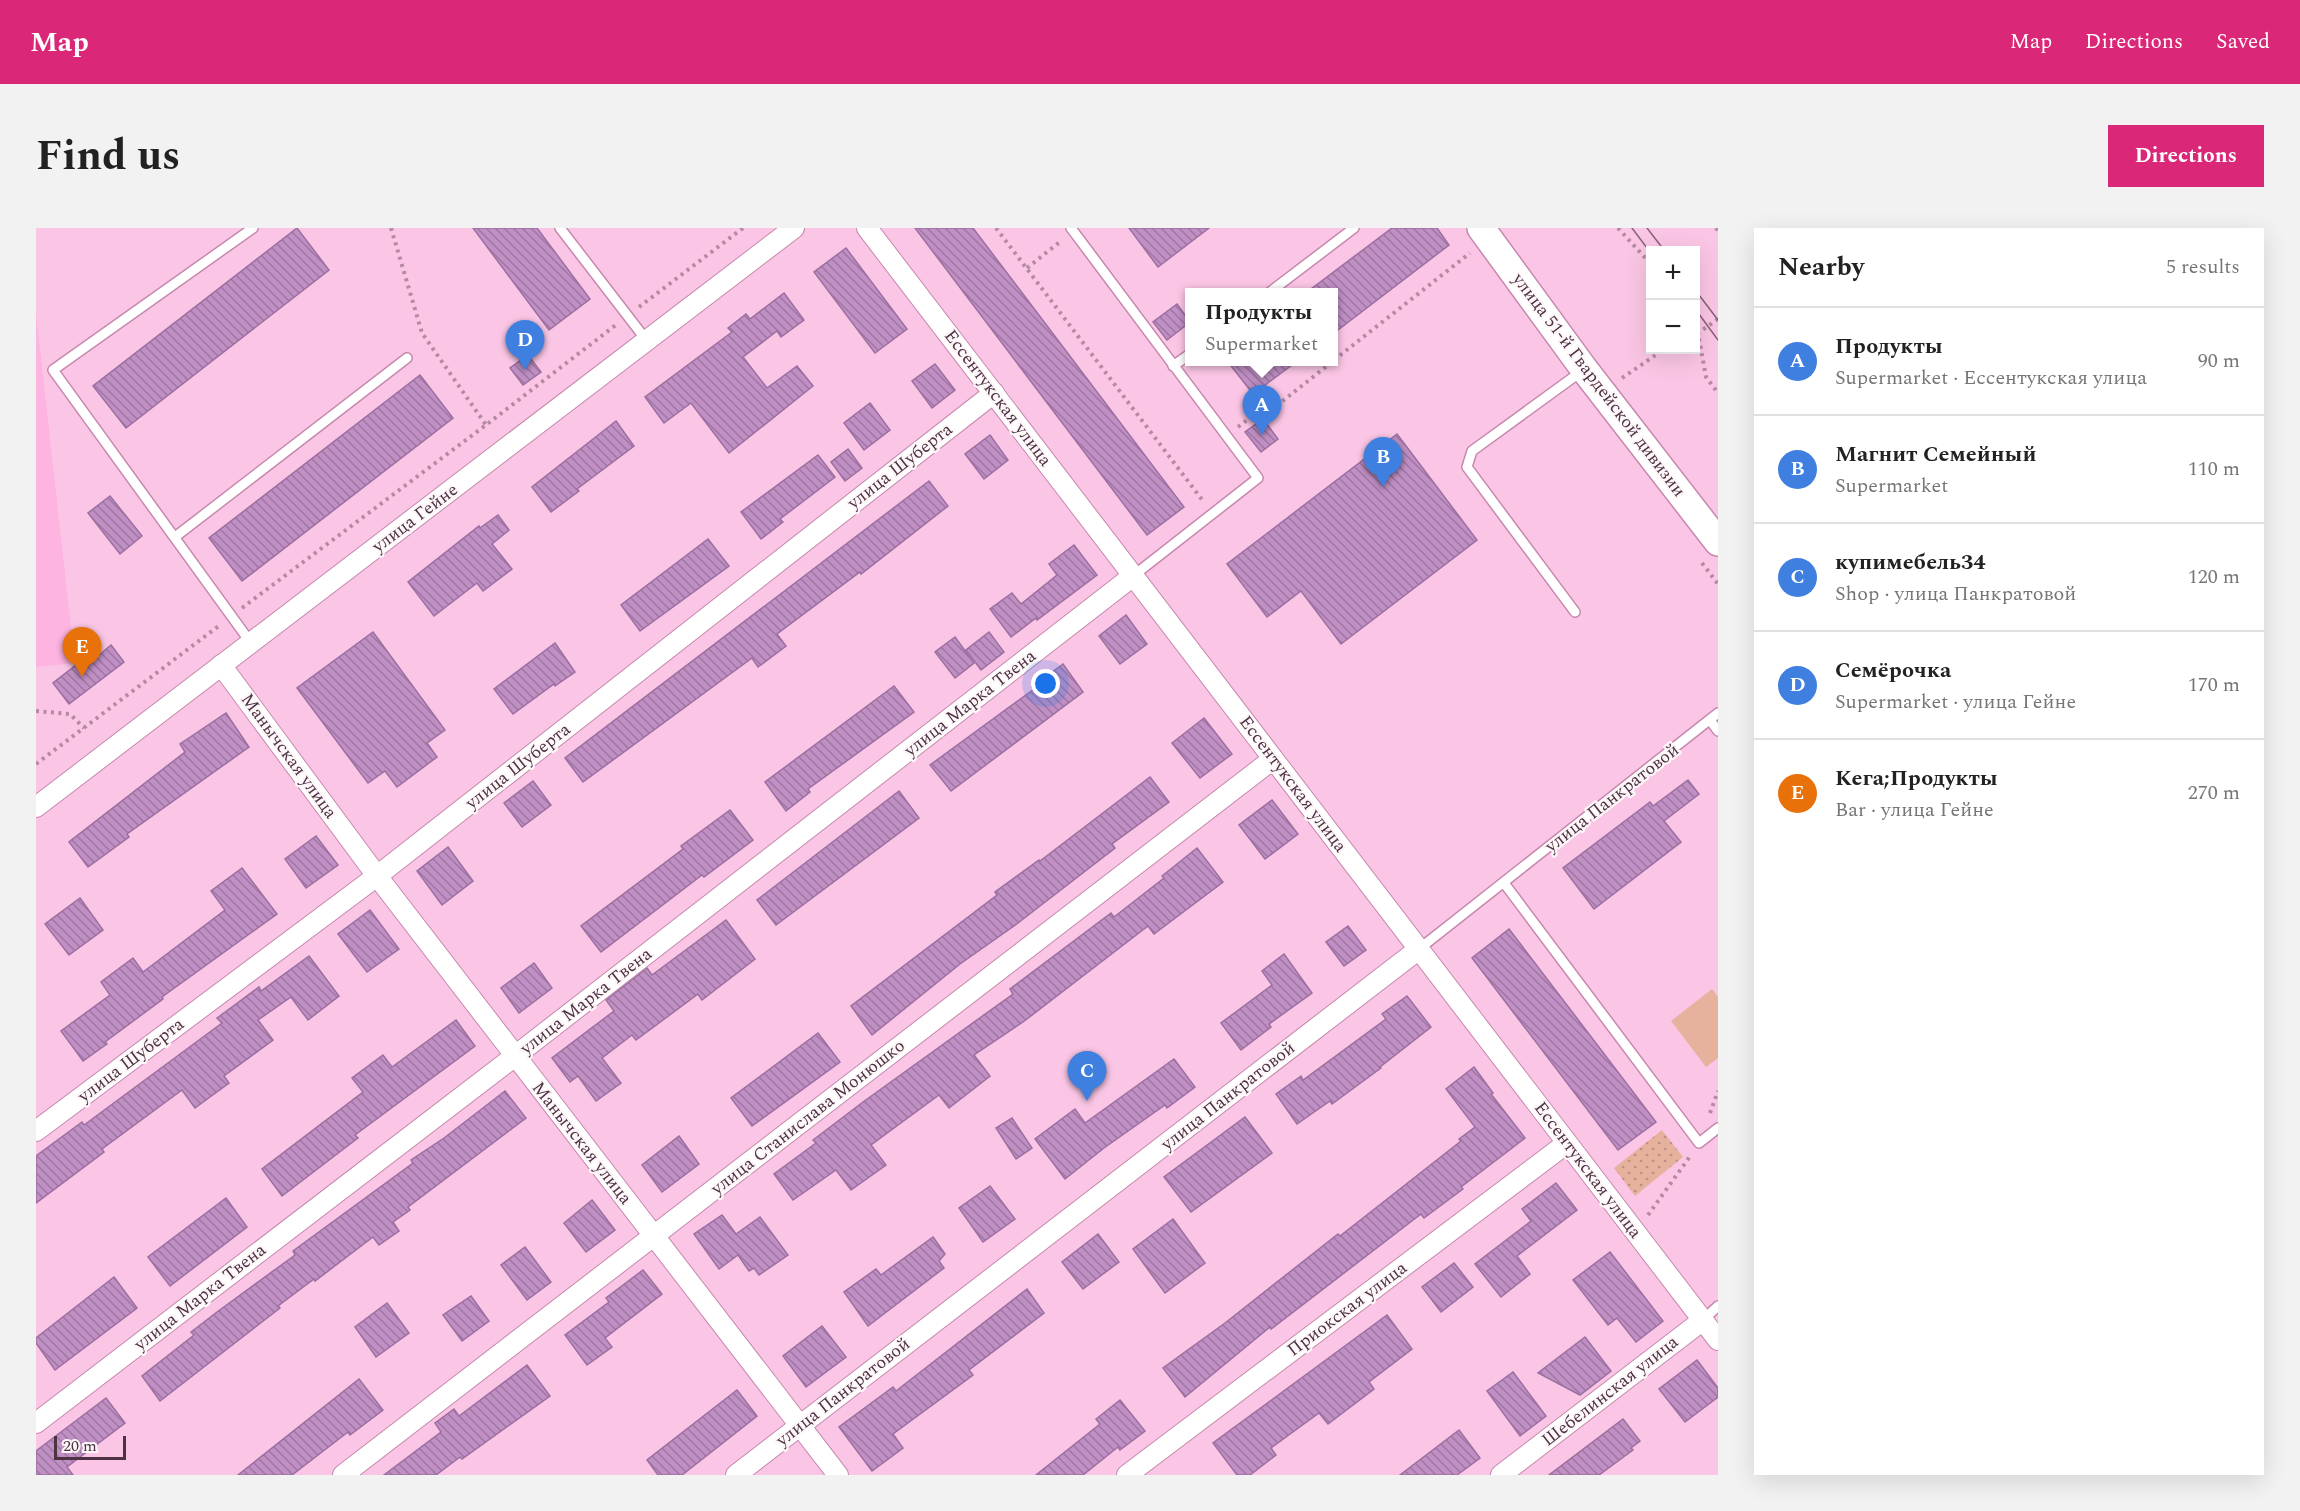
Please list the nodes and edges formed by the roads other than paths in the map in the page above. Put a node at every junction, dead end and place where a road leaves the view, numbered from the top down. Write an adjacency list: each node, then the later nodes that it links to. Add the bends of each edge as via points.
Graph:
1 (253, 228): 15 (lane, via 53,370)
2 (560, 228): 9 (lane)
3 (794, 228): 9 (street, улица Гейне)
4 (867, 228): 14 (street, Ессентукская улица)
5 (1354, 228): 8 (lane)
6 (1481, 228): 13 (main road, улица 51-й Гвардейской дивизии)
7 (1074, 229): 12 (lane)
8 (1275, 288)
9 (647, 341): 19 (street, улица Гейне)
10 (407, 358): 15 (lane)
11 (1185, 358): 12 (lane)
12 (1173, 366): 17 (lane, via 1258,478)
13 (1584, 369): 16 (main road, улица 51-й Гвардейской дивизии); 18 (lane, via 1472,451 1467,467)
14 (994, 393): 17 (street, Ессентукская улица); 26 (street, улица Шуберта)
15 (175, 537): 19 (lane)
16 (1718, 542)
17 (1133, 576): 24 (street, Ессентукская улица); 29 (street, улица Марка Твена)
18 (1575, 612)
19 (251, 643): 20 (street, улица Гейне)
20 (222, 665): 25 (street, улица Гейне); 26 (street, Манычская улица)
21 (1718, 713): 22 (lane, улица Панкратовой)
22 (1710, 720): 23 (lane); 27 (lane, улица Панкратовой)
23 (1718, 731)
24 (1273, 759): 28 (street, Ессентукская улица); 33 (street, улица Станислава Монюшко)
25 (36, 807)
26 (377, 876): 29 (street, Манычская улица); 31 (street, улица Шуберта)
27 (1504, 883): 28 (lane, улица Панкратовой); 30 (lane, via 1699,1143)
28 (1419, 949): 32 (street, Ессентукская улица); 38 (street, улица Панкратовой)
29 (515, 1056): 33 (street, Манычская улица); 37 (street, улица Марка Твена)
30 (1718, 1128)
31 (36, 1131)
32 (1567, 1143): 35 (street, Ессентукская улица); 42 (street, Приокская улица)
33 (653, 1236): 38 (street, Манычская улица); 39 (street, улица Станислава Монюшко)
34 (1718, 1306): 35 (lane, Шебелинская улица)
35 (1702, 1320): 36 (street, Ессентукская улица); 43 (street, Шебелинская улица)
36 (1718, 1340)
37 (36, 1423)
38 (799, 1426): 40 (street, улица Панкратовой); 41 (street, Манычская улица)
39 (343, 1475)
40 (736, 1475)
41 (838, 1475)
42 (1127, 1475)
43 (1501, 1475)

